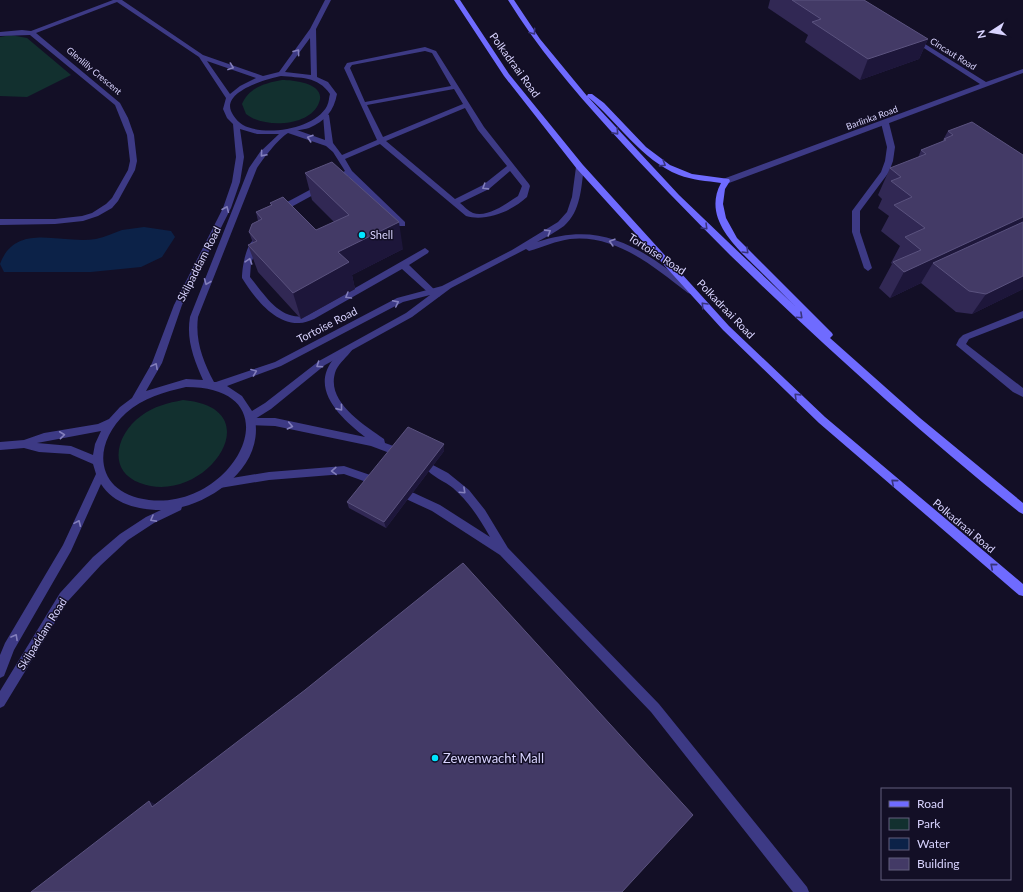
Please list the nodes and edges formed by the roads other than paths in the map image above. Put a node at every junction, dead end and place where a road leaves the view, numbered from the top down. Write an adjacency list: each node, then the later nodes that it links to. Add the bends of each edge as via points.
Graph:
1 (118, 0): 6 (street); 9 (street)
2 (328, 0): 5 (street)
3 (457, 0): 28 (main road, Polkadraai Road, via 506,75)
4 (511, 0): 14 (main road, one-way to 14)
5 (314, 29): 11 (street, one-way to 5); 12 (street)
6 (32, 33): 7 (street); 33 (street, Glenlilly Crescent, via 118,104 127,120 134,153 132,168 117,198 95,214 75,220)
7 (0, 34)
8 (908, 36): 15 (street, Cincaut Road)
9 (201, 56): 13 (street, one-way to 13); 17 (street)
10 (1023, 71): 15 (street, Barlinka Road)
11 (281, 74): 12 (street); 13 (street)
12 (314, 77): 20 (street, via 327,84 334,93 333,104)
13 (261, 78): 17 (street, via 245,85)
14 (572, 83): 30 (main road, one-way to 30, via 606,108 649,154 662,164 682,174); 44 (main road, one-way to 44, via 705,227)
15 (986, 85): 21 (street, Barlinka Road)
16 (455, 87): 18 (street); 18 (street, via 434,52 425,49 349,64 348,68); 19 (street)
17 (230, 99): 22 (street, Skilpaddam Road, via 229,115)
18 (363, 104): 24 (street)
19 (467, 106): 24 (street); 27 (street)
20 (326, 115): 23 (street, via 313,124); 25 (street)
21 (885, 122): 30 (street, Barlinka Road); 39 (street, via 891,147 885,172 856,211 856,232)
22 (236, 124): 23 (street, via 257,132); 47 (street, Skilpaddam Road, one-way to 22, via 157,363 178,305 227,208 236,182 240,157)
23 (288, 132): 25 (street, one-way to 23); 45 (street, Skilpaddam Road, one-way to 45, via 262,154 250,174 194,317 193,341 200,363)
24 (382, 142): 26 (street); 31 (street)
25 (329, 144): 26 (street)
26 (340, 158): 29 (street)
27 (511, 166): 31 (street, one-way to 31, via 486,187); 31 (street, via 526,186 521,198 482,217 470,214)
28 (580, 167): 37 (street, Tortoise Road, one-way to 28, via 561,224 571,213); 40 (main road, Polkadraai Road)
29 (349, 172): 32 (street); 34 (street)
30 (726, 181): 44 (main road, one-way to 44, via 721,188 718,201 725,224 734,240 815,319)
31 (455, 202)
32 (271, 216)
33 (0, 222)
34 (402, 224)
35 (259, 233): 38 (street, one-way to 35, via 305,320 286,319 278,314 246,278 248,263)
36 (425, 251): 38 (street)
37 (515, 252): 40 (street, Tortoise Road, one-way to 37, via 628,248 593,237 565,237); 41 (street, Tortoise Road)
38 (402, 264): 41 (street)
39 (868, 268)
40 (692, 292): 61 (main road, Polkadraai Road, one-way to 40, via 822,420)
41 (433, 293): 43 (street, Tortoise Road, via 409,315); 45 (street, Tortoise Road, one-way to 41, via 278,364 400,300)
42 (1023, 314): 46 (street, via 966,336 961,346)
43 (347, 350): 48 (street, Tortoise Road, one-way to 48, via 322,363); 48 (street, via 331,371 329,387 337,405 352,422 390,449 275,422)
44 (859, 370): 59 (main road, via 981,477)
45 (214, 385): 47 (street, via 186,383 160,388); 48 (street, via 234,394 245,406)
46 (1023, 393)
47 (136, 400): 49 (street)
48 (251, 419): 56 (street, via 250,443 242,460)
49 (111, 422): 50 (street, one-way to 49, via 44,437 85,431); 52 (street, via 98,448)
50 (24, 444): 51 (street); 52 (street, via 39,448 71,450)
51 (0, 446)
52 (97, 461): 54 (street)
53 (431, 468): 60 (street, one-way to 60, via 448,477 474,501)
54 (100, 474): 58 (street, via 109,489 124,499 143,505 164,506); 62 (street, Skilpaddam Road, one-way to 54, via 9,647 67,548)
55 (372, 480): 56 (street, one-way to 56, via 344,470 269,476)
56 (220, 484): 58 (street)
57 (410, 496): 60 (street, via 436,508)
58 (188, 501): 63 (street, Skilpaddam Road, one-way to 63, via 150,520 124,537 97,561 64,597)
59 (1023, 509)
60 (504, 552): 64 (street, via 655,708)
61 (1023, 591)
62 (0, 672)
63 (0, 702)
64 (802, 892)

